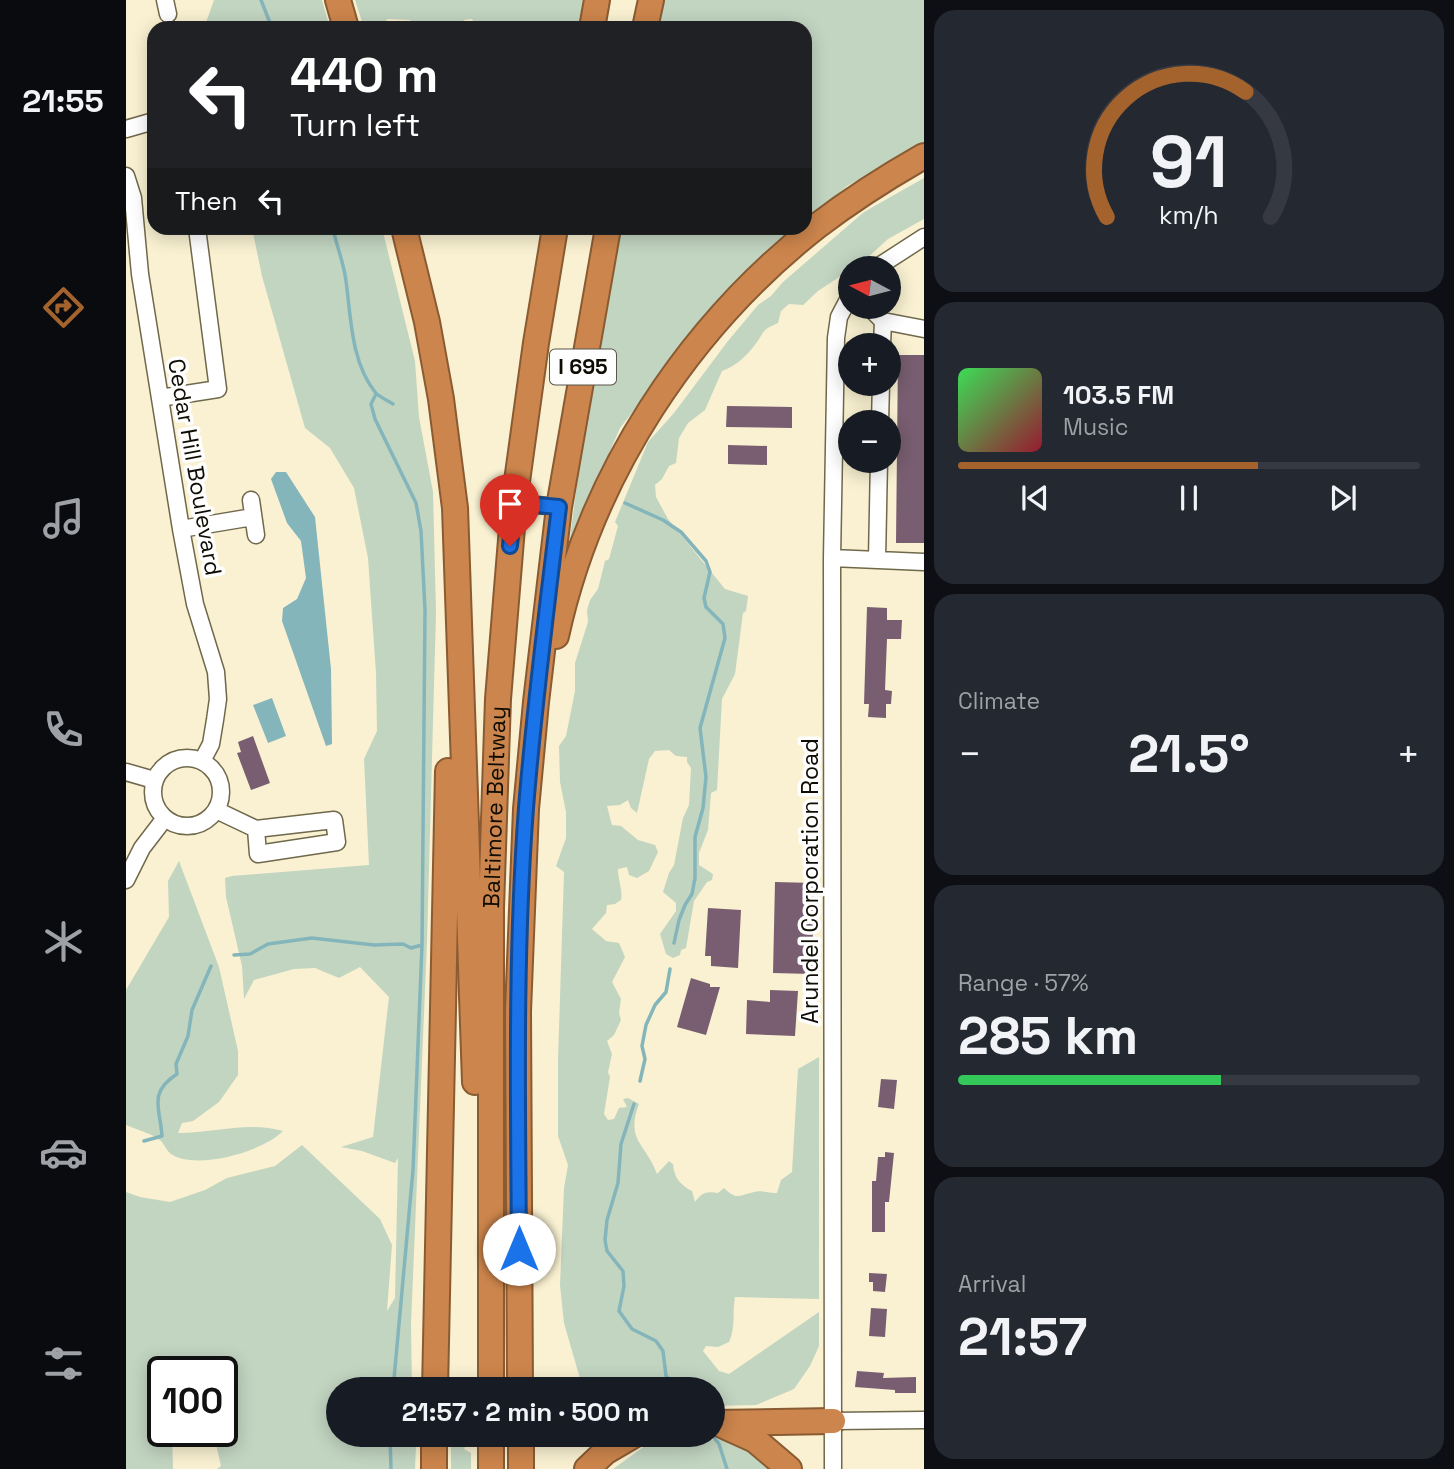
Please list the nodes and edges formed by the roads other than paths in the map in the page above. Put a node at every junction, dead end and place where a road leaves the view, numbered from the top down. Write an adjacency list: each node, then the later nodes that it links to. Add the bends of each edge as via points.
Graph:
1 (338, 0): 4 (highway)
2 (597, 0): 5 (highway)
3 (650, 0): 6 (highway)
4 (344, 21)
5 (593, 21)
6 (646, 21)
7 (147, 123): 8 (street)
8 (126, 130)
9 (924, 156): 11 (highway)
10 (126, 176): 23 (street, Cedar Hill Boulevard, via 134,198 140,274)
11 (812, 230)
12 (198, 235): 23 (street, via 218,389)
13 (406, 235): 27 (highway, via 441,399)
14 (554, 235): 25 (highway, Baltimore Beltway / I 695)
15 (607, 235): 26 (highway, Baltimore Beltway / I 695)
16 (807, 235): 36 (highway, via 700,340 642,424 594,516 567,594 550,665)
17 (924, 237): 18 (street)
18 (895, 256)
19 (839, 319): 30 (street, Arundel Corporation Road)
20 (883, 321): 21 (street); 22 (street)
21 (924, 329)
22 (882, 333)
23 (160, 398): 28 (street, Cedar Hill Boulevard)
24 (879, 473): 31 (street)
25 (514, 503): 26 (street); 41 (highway, Baltimore Beltway / I 695, via 493,808)
26 (559, 507): 36 (highway, Baltimore Beltway / I 695)
27 (454, 508): 41 (highway, via 477,1149); 42 (highway)
28 (181, 529): 29 (street, via 252,508); 33 (street, Cedar Hill Boulevard, via 195,604 216,672 215,720)
29 (256, 535)
30 (832, 558): 31 (street); 46 (street, Arundel Corporation Road)
31 (877, 560): 32 (street)
32 (924, 562)
33 (202, 761): 35 (street, via 173,759); 37 (street, via 219,779)
34 (126, 772): 35 (street)
35 (154, 780): 38 (street, via 155,805)
36 (526, 809): 44 (highway, Baltimore Beltway / I 695, via 518,1011)
37 (216, 810): 38 (street, via 189,826); 39 (street)
38 (165, 818): 40 (street)
39 (256, 829): 39 (street, via 334,820 337,842 258,854)
40 (126, 880)
41 (490, 1356): 43 (highway, Baltimore Beltway / I 695)
42 (435, 1377)
43 (491, 1377)
44 (520, 1377)
45 (924, 1420): 46 (street)
46 (833, 1421): 47 (highway); 58 (street, Arundel Corporation Road)
47 (725, 1423)
48 (725, 1427): 57 (highway, via 755,1440)
49 (434, 1447): 53 (highway)
50 (491, 1447): 54 (highway)
51 (521, 1447): 55 (highway)
52 (614, 1447): 56 (highway)
53 (433, 1469)
54 (491, 1469)
55 (522, 1469)
56 (587, 1469)
57 (789, 1469)
58 (833, 1469)

